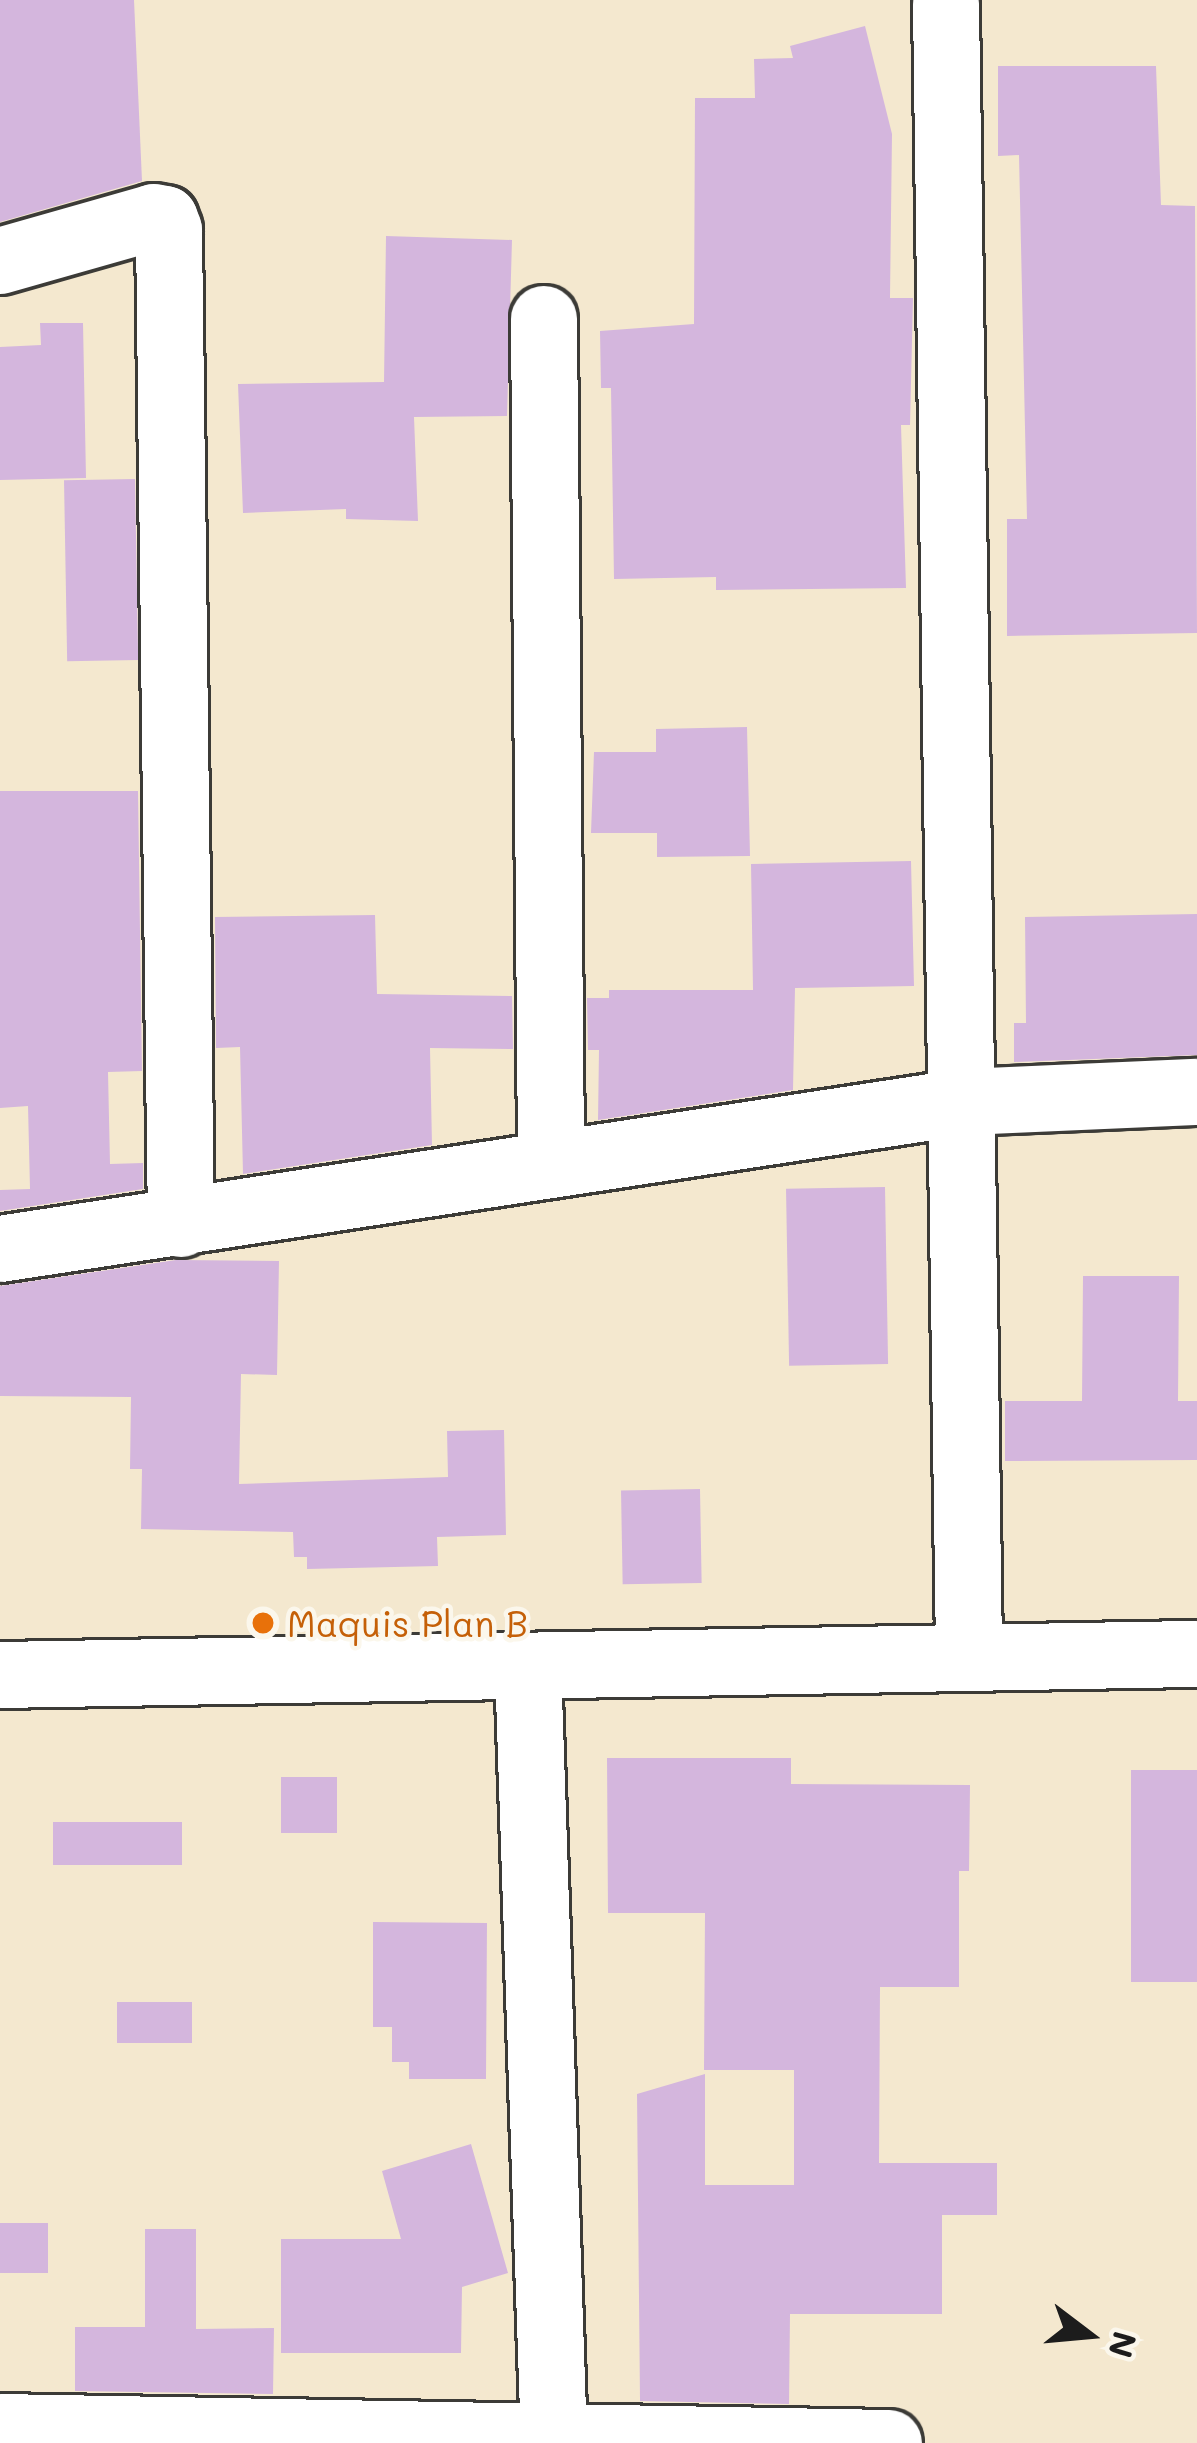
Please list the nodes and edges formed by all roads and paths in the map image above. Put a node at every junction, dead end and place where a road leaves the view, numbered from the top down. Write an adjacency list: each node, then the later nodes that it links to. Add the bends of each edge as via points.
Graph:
1 (946, 4): 5 (street)
2 (0, 261): 7 (street, via 154,217 170,230)
3 (544, 319): 6 (street)
4 (1197, 1092): 5 (street)
5 (964, 1102): 6 (street); 10 (street)
6 (551, 1163): 7 (street)
7 (181, 1224): 8 (street)
8 (0, 1249)
9 (1197, 1654): 10 (street)
10 (969, 1658): 11 (street)
11 (529, 1666): 12 (street); 14 (street)
12 (0, 1675)
13 (0, 2428): 14 (street)
14 (554, 2438): 15 (street)
15 (889, 2443)

